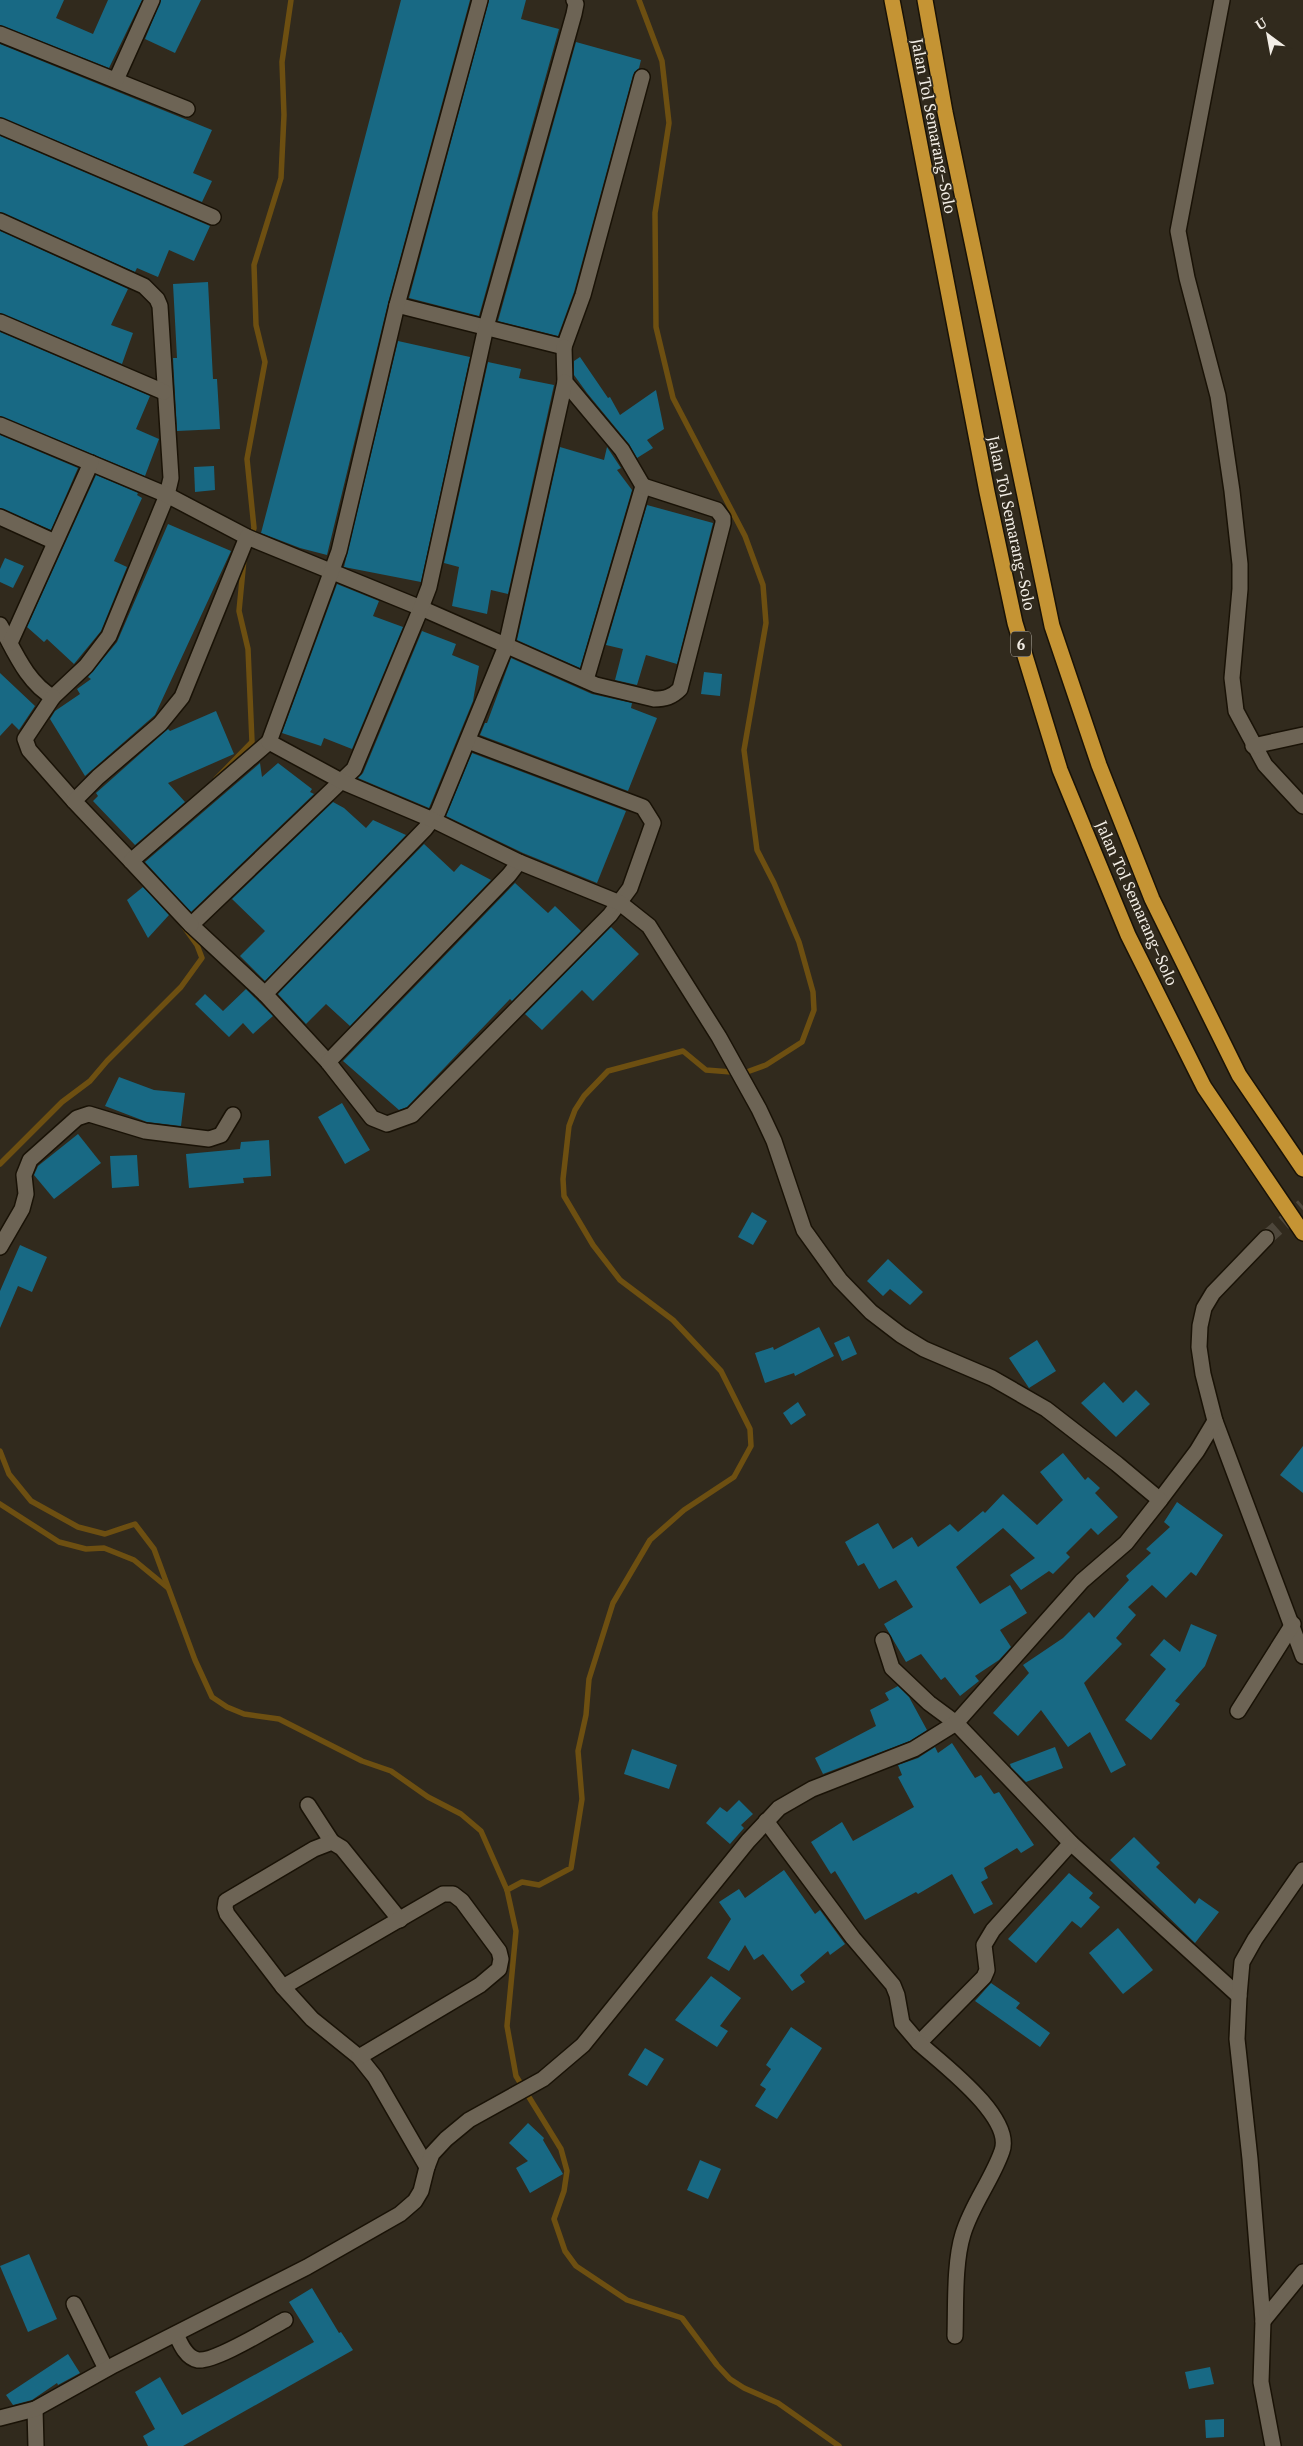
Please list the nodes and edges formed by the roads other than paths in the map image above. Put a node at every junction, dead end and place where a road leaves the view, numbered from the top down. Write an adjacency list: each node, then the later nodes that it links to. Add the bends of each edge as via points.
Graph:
1 (152, 0): 9 (street)
2 (480, 0): 14 (street)
3 (574, 0): 16 (street, via 574,14)
4 (892, 0): 50 (highway, Jalan Tol Semarang–Solo / 6, via 1015,623 1060,770 1128,935 1204,1087)
5 (925, 0): 49 (highway, Jalan Tol Semarang–Solo / 6, via 945,112 1052,626 1099,765 1152,899 1239,1075)
6 (1222, 0): 37 (street, via 1178,231 1226,442 1240,564 1232,687 1236,711)
7 (0, 34): 9 (street)
8 (642, 77): 17 (street, via 583,295)
9 (116, 80): 10 (street)
10 (187, 109)
11 (0, 126): 12 (street)
12 (213, 217)
13 (0, 221): 19 (street, via 152,292 160,306)
14 (397, 305): 16 (street); 27 (street, via 359,472)
15 (0, 322): 19 (street)
16 (486, 327): 17 (street); 28 (street)
17 (564, 347): 18 (street)
18 (565, 382): 22 (street, via 622,450); 31 (street)
19 (164, 392): 23 (street, via 170,448)
20 (0, 425): 21 (street)
21 (91, 463): 23 (street); 26 (street)
22 (643, 486): 32 (street); 32 (street, via 717,510 723,518 680,689 673,696 654,699)
23 (168, 495): 25 (street); 33 (street, via 109,636 86,666)
24 (0, 517): 26 (street)
25 (247, 537): 27 (street); 39 (street, via 182,698 160,724)
26 (55, 542): 30 (street)
27 (332, 571): 28 (street); 36 (street)
28 (422, 608): 31 (street); 38 (street, via 354,769)
29 (0, 625): 30 (street)
30 (10, 643): 33 (street, via 30,676 41,689)
31 (506, 646): 32 (street); 35 (street)
32 (586, 680)
33 (54, 697): 39 (street, via 25,739 29,750)
34 (1303, 735): 37 (street)
35 (468, 741): 41 (street); 44 (street, via 643,807 654,823 630,888)
36 (269, 742): 38 (street); 42 (street)
37 (1253, 746): 40 (street, via 1276,778)
38 (343, 782): 41 (street); 45 (street)
39 (74, 801): 42 (street)
40 (1303, 806)
41 (433, 820): 43 (street); 46 (street)
42 (131, 861): 45 (street)
43 (519, 862): 44 (street); 47 (street)
44 (620, 903): 47 (street, via 412,1115 387,1124 372,1118); 54 (street, via 660,939 760,1109 804,1230 856,1298 885,1324 924,1349 992,1378 1046,1409)
45 (191, 925): 46 (street)
46 (265, 994): 47 (street)
47 (328, 1062)
48 (233, 1115): 52 (street, via 221,1135 209,1140 144,1130 89,1114 77,1118 30,1160 24,1174 26,1194 22,1209)
49 (1303, 1169)
50 (1303, 1233)
51 (1266, 1238): 53 (street, via 1213,1293 1204,1308 1198,1347)
52 (0, 1247)
53 (1215, 1421): 54 (street); 55 (street)
54 (1160, 1500): 59 (street, via 1126,1543 1082,1581)
55 (1292, 1624): 57 (street); 58 (street)
56 (883, 1640): 59 (street, via 892,1668)
57 (1303, 1656)
58 (1238, 1711)
59 (956, 1723): 61 (street, via 914,1749 793,1799); 63 (street)
60 (308, 1806): 62 (street)
61 (766, 1822): 68 (street, via 852,1938 893,1985 902,2023); 70 (street, via 583,2045 543,2079 457,2129 438,2147)
62 (332, 1842): 65 (street, via 342,1848); 66 (street, via 314,1848 226,1901 224,1908 227,1914)
63 (1071, 1843): 67 (street); 68 (street, via 993,1930 984,1945 987,1970 984,1977)
64 (1303, 1870): 67 (street, via 1242,1962)
65 (400, 1920): 66 (street); 69 (street, via 443,1894 452,1894 462,1901 499,1951 499,1969 480,1985)
66 (283, 1987): 69 (street, via 312,2019)
67 (1239, 1996): 74 (street, via 1237,2039)
68 (919, 2043): 76 (street, via 972,2089 986,2106 996,2121 1003,2148 962,2234)
69 (359, 2057): 70 (street, via 395,2109)
70 (427, 2167): 75 (street, via 421,2191 400,2214)
71 (1303, 2272): 74 (street)
72 (74, 2304): 77 (street)
73 (285, 2320): 75 (street, via 212,2358 197,2360 190,2356)
74 (1263, 2321): 81 (street, via 1261,2382)
75 (176, 2334): 77 (street)
76 (955, 2336)
77 (106, 2369): 78 (street)
78 (35, 2409): 79 (street); 80 (street)
79 (0, 2418)
80 (36, 2446)
81 (1272, 2446)

